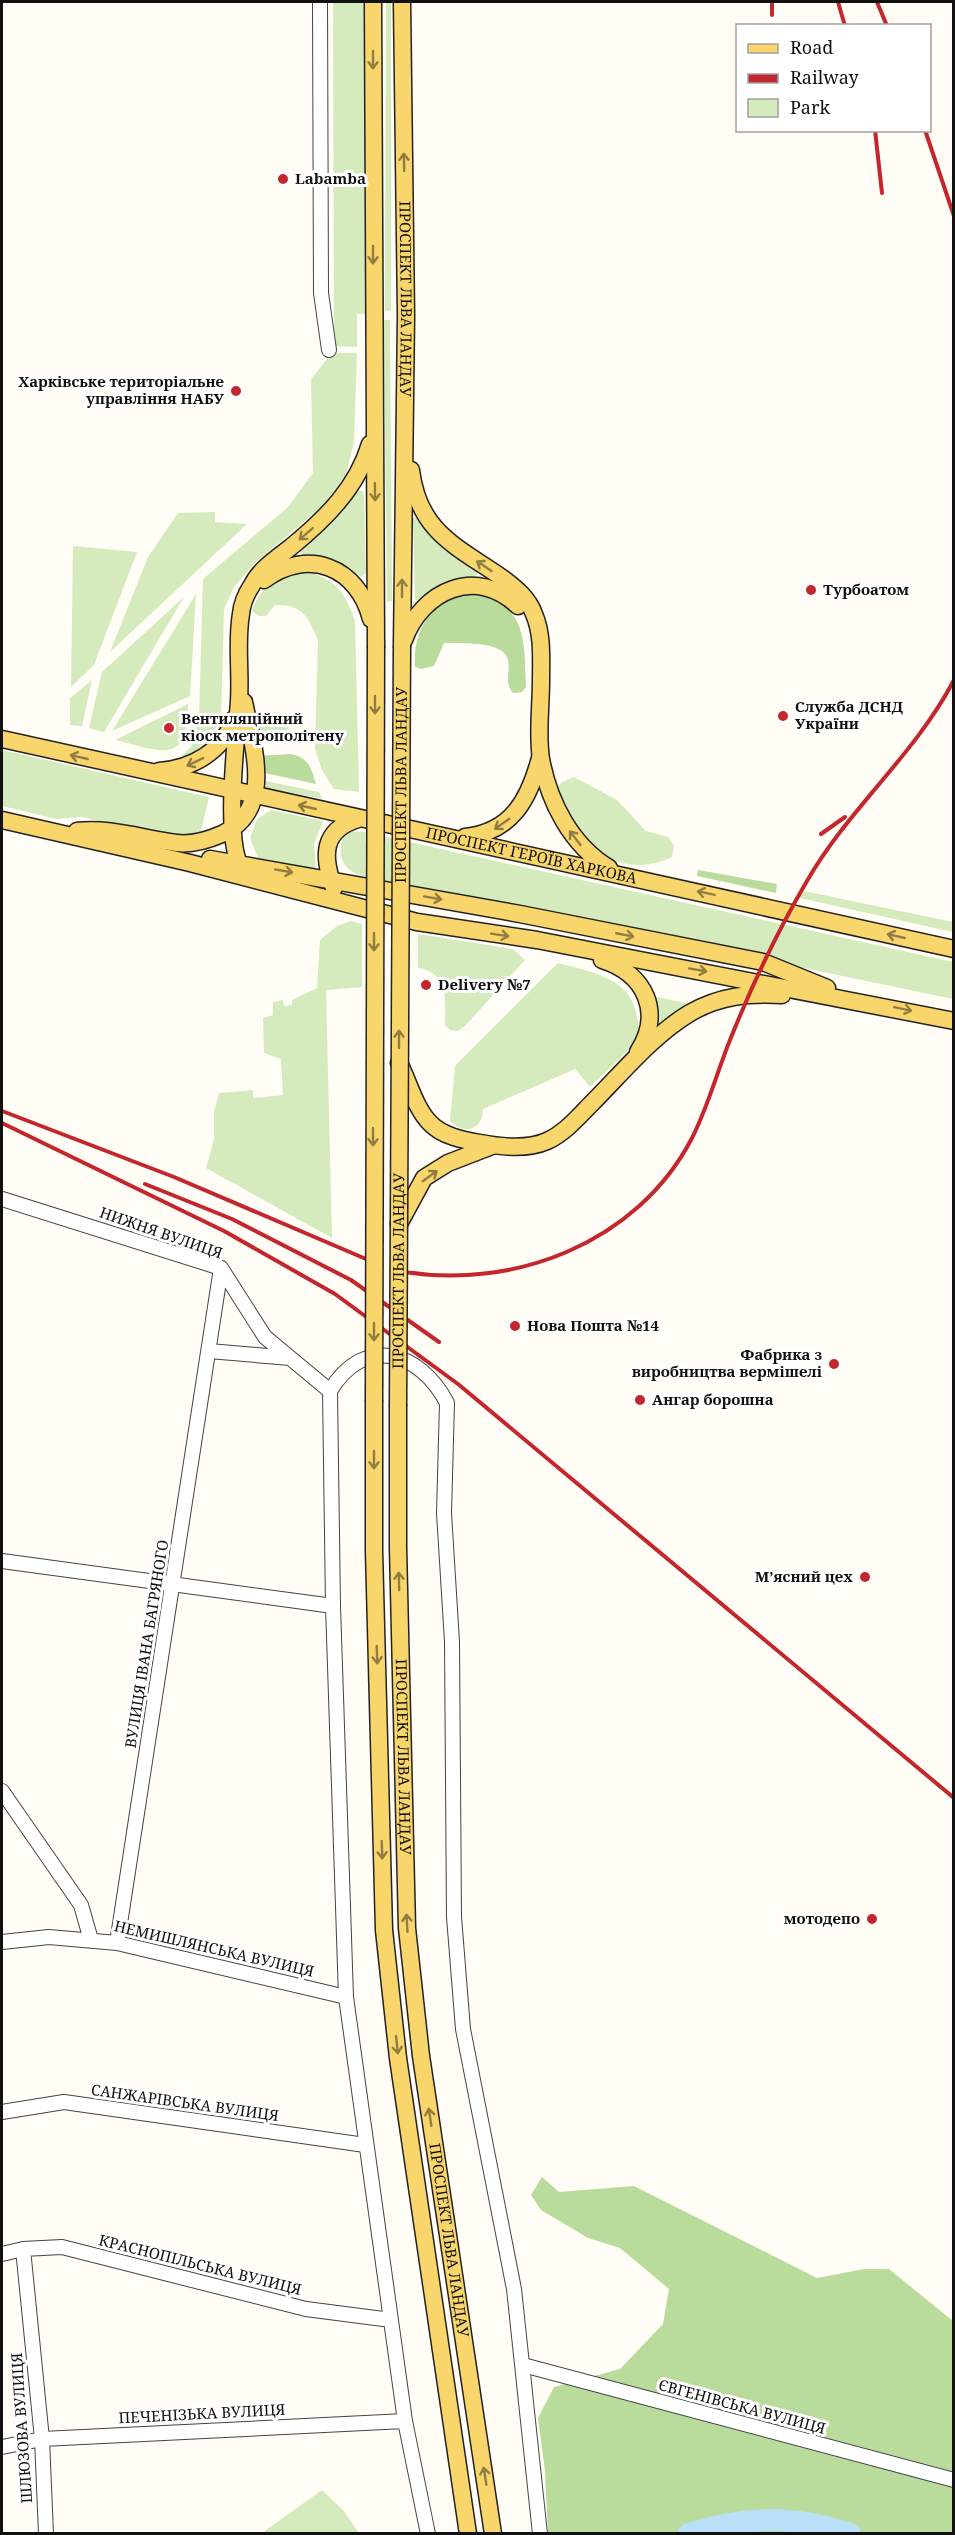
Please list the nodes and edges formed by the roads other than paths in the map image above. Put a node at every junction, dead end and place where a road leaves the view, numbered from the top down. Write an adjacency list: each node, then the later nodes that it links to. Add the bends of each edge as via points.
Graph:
1 (320, 2): 4 (street, via 321,293)
2 (373, 2): 5 (main road, ПРОСПЕКТ ЛЬВА ЛАНДАУ, one-way to 5)
3 (402, 2): 6 (main road, ПРОСПЕКТ ЛЬВА ЛАНДАУ, one-way to 3)
4 (329, 350)
5 (374, 413): 7 (main road, one-way to 7, via 368,450 351,486 321,521 258,575); 8 (main road, ПРОСПЕКТ ЛЬВА ЛАНДАУ, one-way to 8)
6 (405, 414): 9 (main road, ПРОСПЕКТ ЛЬВА ЛАНДАУ, one-way to 6); 10 (main road, one-way to 6, via 535,615 522,594 447,542 428,520 414,490)
7 (247, 593): 11 (main road, via 289,566 307,563 334,570 355,585 364,599); 13 (main road, via 240,622)
8 (375, 621): 9 (main road); 11 (main road, ПРОСПЕКТ ЛЬВА ЛАНДАУ)
9 (402, 621): 12 (main road, ПРОСПЕКТ ЛЬВА ЛАНДАУ)
10 (541, 643): 12 (main road, via 532,623 509,598 489,587 471,585 449,590 428,604 408,629); 16 (main road)
11 (376, 646): 65 (main road, ПРОСПЕКТ ЛЬВА ЛАНДАУ, one-way to 65, bridge, via 374,1551 384,1930 398,2058)
12 (402, 646): 36 (main road, ПРОСПЕКТ ЛЬВА ЛАНДАУ, one-way to 12, bridge)
13 (240, 678): 14 (main road); 19 (main road, via 252,740)
14 (239, 701): 17 (main road, one-way to 17, via 229,732 205,757 179,769); 18 (main road)
15 (2, 739): 17 (main road, ПРОСПЕКТ ГЕРОЇВ ХАРКОВА, one-way to 15)
16 (541, 757): 24 (main road, one-way to 24, via 530,792 514,815 489,832); 27 (main road, one-way to 16, via 594,858 569,830 553,799)
17 (136, 770): 18 (main road, ПРОСПЕКТ ГЕРОЇВ ХАРКОВА)
18 (235, 791): 19 (main road, ПРОСПЕКТ ГЕРОЇВ ХАРКОВА); 22 (main road)
19 (256, 795): 20 (main road, ПРОСПЕКТ ГЕРОЇВ ХАРКОВА, one-way to 19); 22 (main road)
20 (358, 819): 24 (main road, ПРОСПЕКТ ГЕРОЇВ ХАРКОВА); 25 (main road, via 340,826 332,835 327,847)
21 (2, 820): 23 (main road)
22 (235, 825): 23 (main road, via 212,838 190,843 100,830); 26 (main road)
23 (61, 834): 26 (main road, via 94,835); 29 (main road)
24 (453, 838): 27 (main road, ПРОСПЕКТ ГЕРОЇВ ХАРКОВА)
25 (328, 860): 28 (main road); 30 (main road, via 335,872)
26 (243, 864): 28 (main road, one-way to 28); 29 (main road)
27 (621, 874): 33 (main road, ПРОСПЕКТ ГЕРОЇВ ХАРКОВА, one-way to 27)
28 (331, 880): 30 (main road); 31 (main road, via 339,896)
29 (258, 881): 31 (main road)
30 (355, 884): 34 (main road, one-way to 34, via 763,962)
31 (360, 909): 32 (main road, one-way to 32)
32 (537, 940): 34 (main road, one-way to 34); 37 (main road, via 614,964 634,977 647,1001 650,1022 646,1039)
33 (954, 948)
34 (852, 999): 35 (main road, one-way to 35); 37 (main road, via 760,993 729,997 683,1018)
35 (954, 1020)
36 (399, 1063): 38 (main road, via 422,1113 436,1129); 40 (main road, ПРОСПЕКТ ЛЬВА ЛАНДАУ, bridge)
37 (632, 1063): 38 (main road, via 558,1135 529,1146)
38 (493, 1146): 40 (main road, one-way to 38, via 424,1178 448,1163)
39 (2, 1198): 41 (street, НИЖНЯ ВУЛИЦЯ)
40 (399, 1224): 66 (main road, ПРОСПЕКТ ЛЬВА ЛАНДАУ, one-way to 40, bridge, via 421,2056 407,1928 398,1547)
41 (221, 1268): 42 (street, ВУЛИЦЯ ІВАНА БАГРЯНОГО); 43 (street, НИЖНЯ ВУЛИЦЯ, via 265,1337)
42 (209, 1351): 43 (street); 46 (street, ВУЛИЦЯ ІВАНА БАГРЯНОГО)
43 (290, 1358): 44 (street, НИЖНЯ ВУЛИЦЯ)
44 (330, 1391): 47 (street); 58 (street, via 359,1360 386,1356 423,1369 447,1403 444,1513 452,1642 454,1917 463,2029 514,2289)
45 (2, 1561): 46 (street)
46 (173, 1584): 47 (street); 51 (street, ВУЛИЦЯ ІВАНА БАГРЯНОГО)
47 (333, 1606): 52 (street)
48 (2, 1791): 49 (street, via 81,1905)
49 (91, 1940): 50 (street, НЕМИШЛЯНСЬКА ВУЛИЦЯ, via 49,1937); 51 (street, НЕМИШЛЯНСЬКА ВУЛИЦЯ)
50 (2, 1942)
51 (117, 1942): 52 (street, НЕМИШЛЯНСЬКА ВУЛИЦЯ)
52 (346, 1997): 54 (street)
53 (2, 2112): 54 (street, САНЖАРІВСЬКА ВУЛИЦЯ, via 64,2102)
54 (365, 2145): 57 (street)
55 (23, 2249): 56 (street, КРАСНОПІЛЬСЬКА ВУЛИЦЯ); 57 (street, КРАСНОПІЛЬСЬКА ВУЛИЦЯ, via 62,2247 306,2309); 60 (street, ШЛЮЗОВА ВУЛИЦЯ)
56 (2, 2254)
57 (391, 2320): 59 (street)
58 (523, 2366): 62 (street, ЄВГЕНІВСЬКА ВУЛИЦЯ); 67 (street)
59 (405, 2421): 60 (street, ПЕЧЕНІЗЬКА ВУЛИЦЯ); 64 (street)
60 (42, 2439): 61 (street, ПЕЧЕНІЗЬКА ВУЛИЦЯ); 63 (street, ШЛЮЗОВА ВУЛИЦЯ)
61 (2, 2447)
62 (954, 2480)
63 (46, 2534)
64 (428, 2534)
65 (468, 2534)
66 (493, 2534)
67 (540, 2534)

